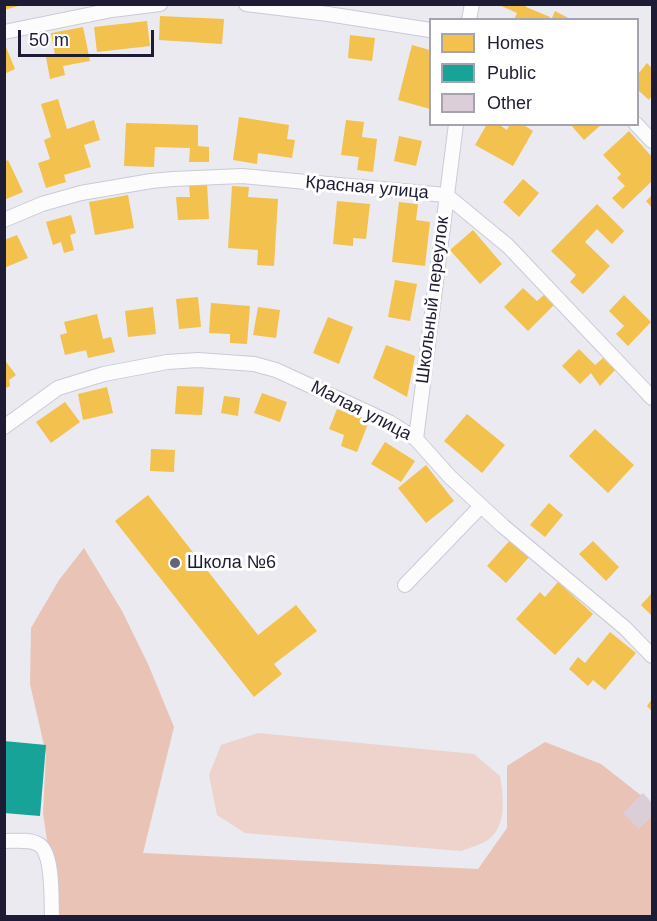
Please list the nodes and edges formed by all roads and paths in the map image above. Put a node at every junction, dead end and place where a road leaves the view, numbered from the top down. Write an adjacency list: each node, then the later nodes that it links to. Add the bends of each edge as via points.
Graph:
1 (160, 4): 4 (street)
2 (246, 4): 3 (street)
3 (429, 30)
4 (4, 32)
5 (456, 126): 8 (street, Школьный переулок)
6 (638, 126): 7 (street)
7 (652, 141)
8 (446, 195): 9 (street, Красная улица, via 242,176 173,179 81,193); 10 (street, Красная улица, via 508,246); 12 (street, Школьный переулок)
9 (4, 220)
10 (652, 398)
11 (4, 427): 12 (street, Малая улица, via 58,388 78,381 167,362 198,360 254,364 276,370 389,422)
12 (416, 439): 13 (street, Малая улица)
13 (481, 506): 14 (street); 15 (street, Малая улица, via 625,628)
14 (405, 585)
15 (652, 656)
16 (4, 841): 17 (street, via 37,843 45,850)
17 (52, 916)

